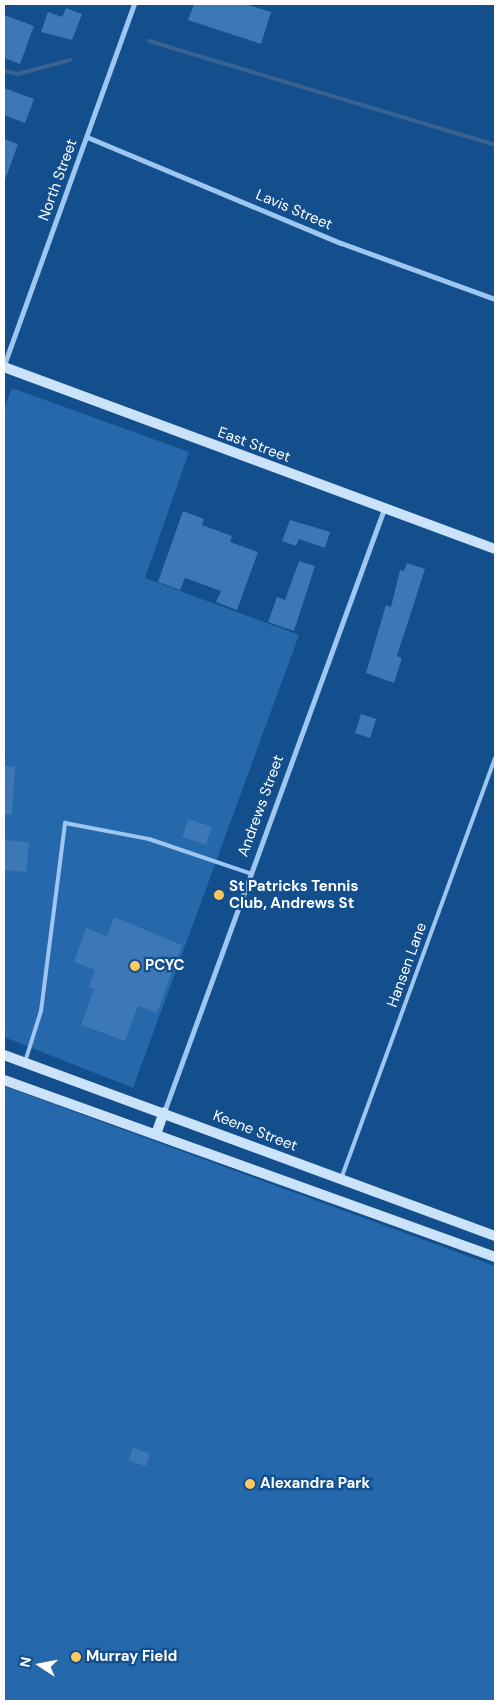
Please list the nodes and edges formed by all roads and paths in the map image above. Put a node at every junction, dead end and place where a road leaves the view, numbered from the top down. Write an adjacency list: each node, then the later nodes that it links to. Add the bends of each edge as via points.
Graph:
1 (134, 4): 2 (street, North Street)
2 (87, 138): 3 (street, Lavis Street, via 341,243); 4 (street, North Street)
3 (495, 299)
4 (4, 366): 5 (street, East Street)
5 (384, 509): 6 (street, East Street); 8 (street, Andrews Street)
6 (495, 549)
7 (495, 758): 14 (lane, Hansen Lane)
8 (249, 873): 10 (lane, via 148,839 65,823 41,1010); 12 (street, Andrews Street)
9 (4, 1055): 10 (street, Keene Street)
10 (25, 1062): 12 (street, Keene Street)
11 (4, 1080): 13 (street)
12 (164, 1112): 13 (street); 14 (street, Keene Street)
13 (156, 1134): 16 (street)
14 (341, 1179): 15 (street, Keene Street)
15 (495, 1236)
16 (495, 1256)

